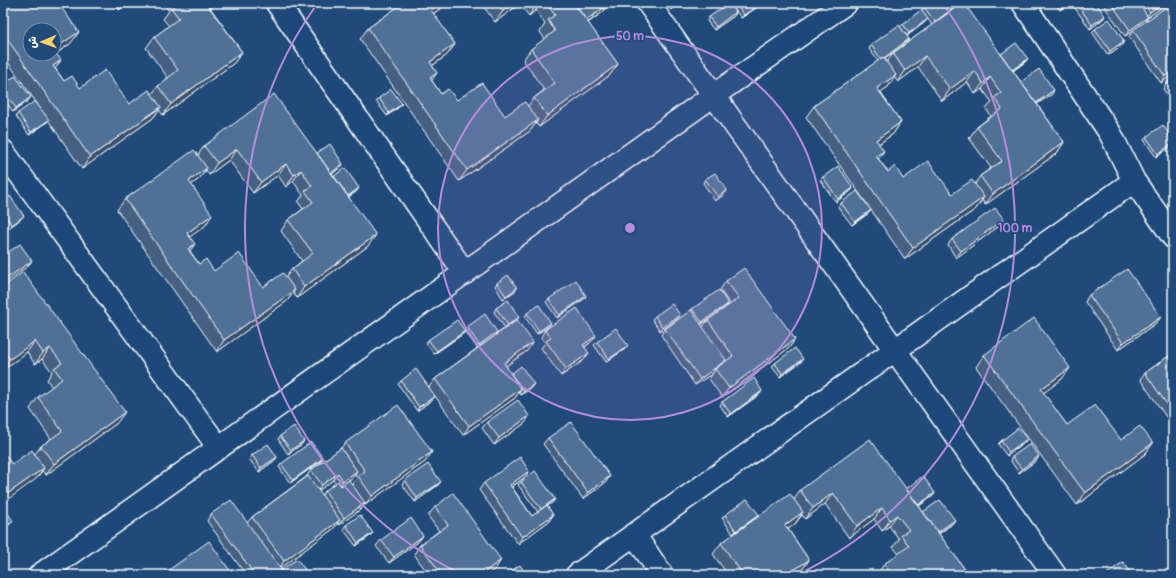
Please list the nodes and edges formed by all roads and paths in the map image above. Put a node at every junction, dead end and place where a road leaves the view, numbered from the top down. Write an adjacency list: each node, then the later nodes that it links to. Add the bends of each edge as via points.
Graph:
1 (278, 3): 9 (street)
2 (648, 3): 5 (street)
3 (846, 3): 5 (street)
4 (1023, 3): 7 (street, via 1110,134)
5 (714, 95): 9 (street); 10 (street)
6 (3, 151): 11 (street)
7 (1134, 181): 8 (street); 10 (street)
8 (1173, 236)
9 (465, 273): 11 (street)
10 (896, 350): 12 (street); 16 (street)
11 (219, 448): 13 (street)
12 (634, 534): 14 (street); 15 (street)
13 (40, 575)
14 (577, 575)
15 (662, 575)
16 (1055, 575)

